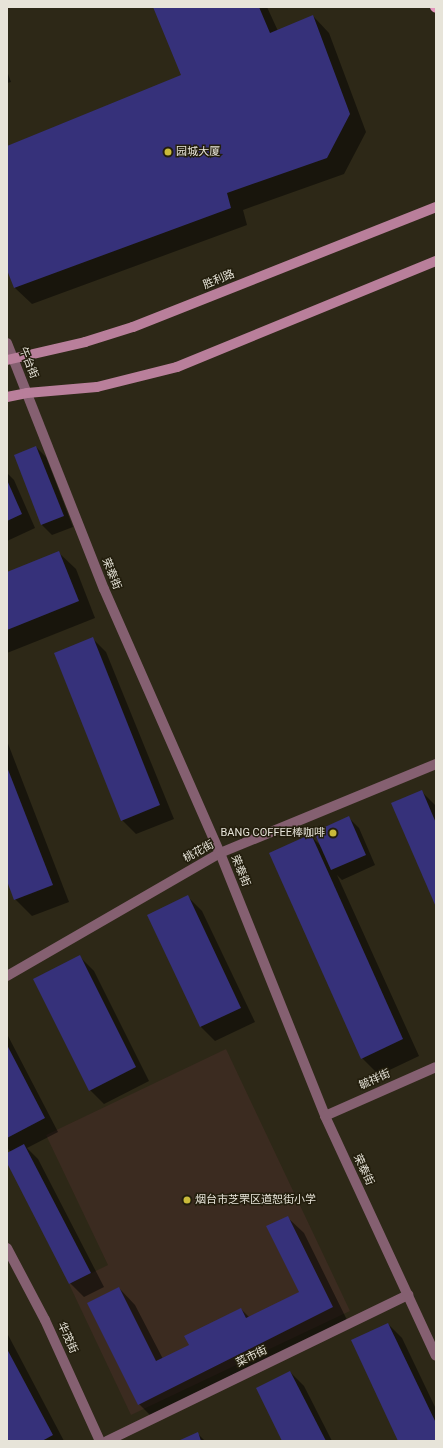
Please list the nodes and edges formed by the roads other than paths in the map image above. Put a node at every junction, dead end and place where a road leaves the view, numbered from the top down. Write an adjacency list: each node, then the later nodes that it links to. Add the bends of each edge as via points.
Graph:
1 (436, 207): 4 (main road, 胜利路, via 133,327 85,342)
2 (436, 261): 5 (main road, via 177,367 97,387)
3 (7, 343): 4 (street, 午台街)
4 (10, 360): 5 (street, 午台街)
5 (27, 393): 6 (main road); 8 (street, 荣泰街, via 104,589)
6 (7, 397)
7 (436, 764): 8 (street, 桃花街)
8 (220, 854): 9 (street, 桃花街); 11 (street, 荣泰街)
9 (7, 976)
10 (436, 1067): 11 (street, 毓祥街)
11 (325, 1116): 13 (street, 荣泰街)
12 (7, 1248): 15 (street, 华茂街, via 45,1320)
13 (408, 1295): 14 (street, 荣泰街); 16 (street, 菜市街)
14 (436, 1356)
15 (100, 1441)
16 (107, 1441)

